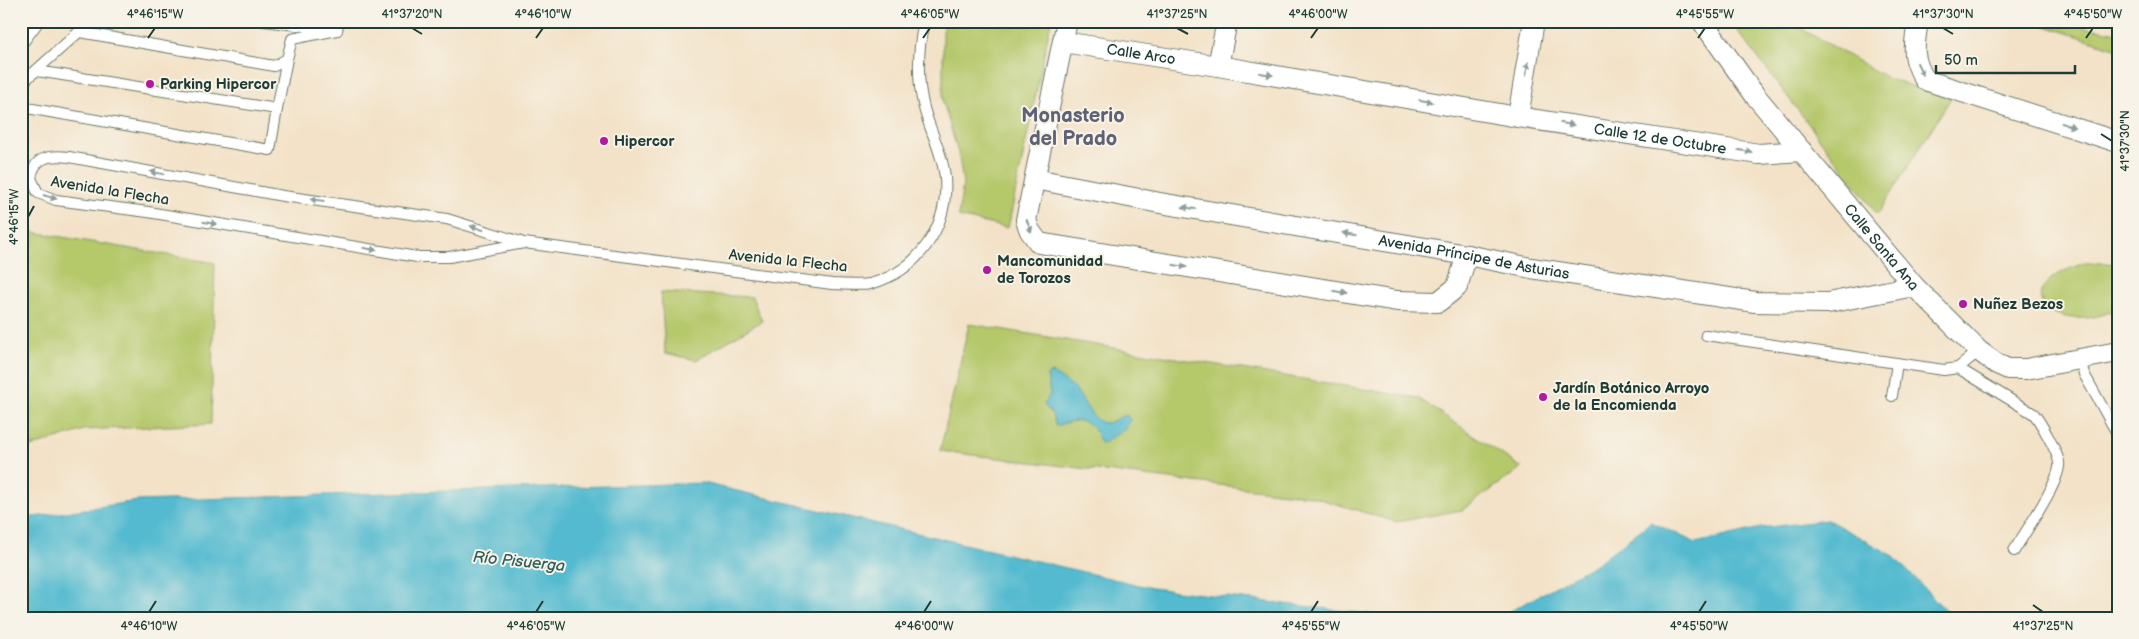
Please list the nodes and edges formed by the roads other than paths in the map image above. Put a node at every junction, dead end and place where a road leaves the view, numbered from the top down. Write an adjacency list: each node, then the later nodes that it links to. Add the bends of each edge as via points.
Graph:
1 (39, 21): 13 (lane)
2 (91, 21): 11 (lane)
3 (264, 21): 10 (lane)
4 (924, 21): 24 (lane, Avenida la Flecha, via 920,83 924,108 945,176 945,197 942,218 925,247 892,274 869,284 832,284)
5 (1067, 21): 12 (street)
6 (1226, 21): 15 (street)
7 (1534, 21): 20 (street, one-way to 7)
8 (1702, 21): 22 (street, Calle Santa Ana, via 1754,94)
9 (1918, 21): 21 (street, one-way to 21, via 1914,46 1916,65 1925,80)
10 (338, 26): 14 (lane, via 292,39)
11 (80, 32): 14 (lane, via 274,66); 16 (lane)
12 (1063, 42): 15 (street, Calle Arco); 23 (street)
13 (21, 45)
14 (287, 59): 19 (lane)
15 (1218, 66): 20 (street, Calle Arco, one-way to 20)
16 (36, 71): 17 (lane); 19 (lane)
17 (21, 84)
18 (21, 107): 19 (lane, via 270,150)
19 (277, 109)
20 (1518, 117): 22 (street, Calle 12 de Octubre, one-way to 22, via 1759,154)
21 (2118, 142)
22 (1802, 151): 26 (street, Calle Santa Ana)
23 (1035, 179): 25 (street, Avenida Príncipe de Asturias, one-way to 23); 25 (street, one-way to 25, via 1026,220 1030,232 1040,243 1397,301 1438,302 1457,287)
24 (524, 243): 24 (lane, Avenida la Flecha, one-way to 24, via 447,218 283,196 69,157 48,156 35,165 31,178 38,193 56,200 417,257 449,257)
25 (1467, 255): 26 (street, Avenida Príncipe de Asturias, via 1531,268 1755,302 1828,303)
26 (1914, 286): 28 (street, Calle Santa Ana)
27 (1706, 335): 31 (lane)
28 (1979, 350): 30 (street, Calle Santa Ana, via 2008,369); 32 (lane)
29 (2118, 352): 30 (street, Calle Santa Ana)
30 (2080, 359): 34 (lane, via 2084,374)
31 (1897, 363): 32 (lane, via 1944,370); 33 (lane)
32 (1958, 368): 35 (lane, via 2034,414 2059,462 2057,479)
33 (1892, 396)
34 (2118, 435)
35 (2014, 551)

